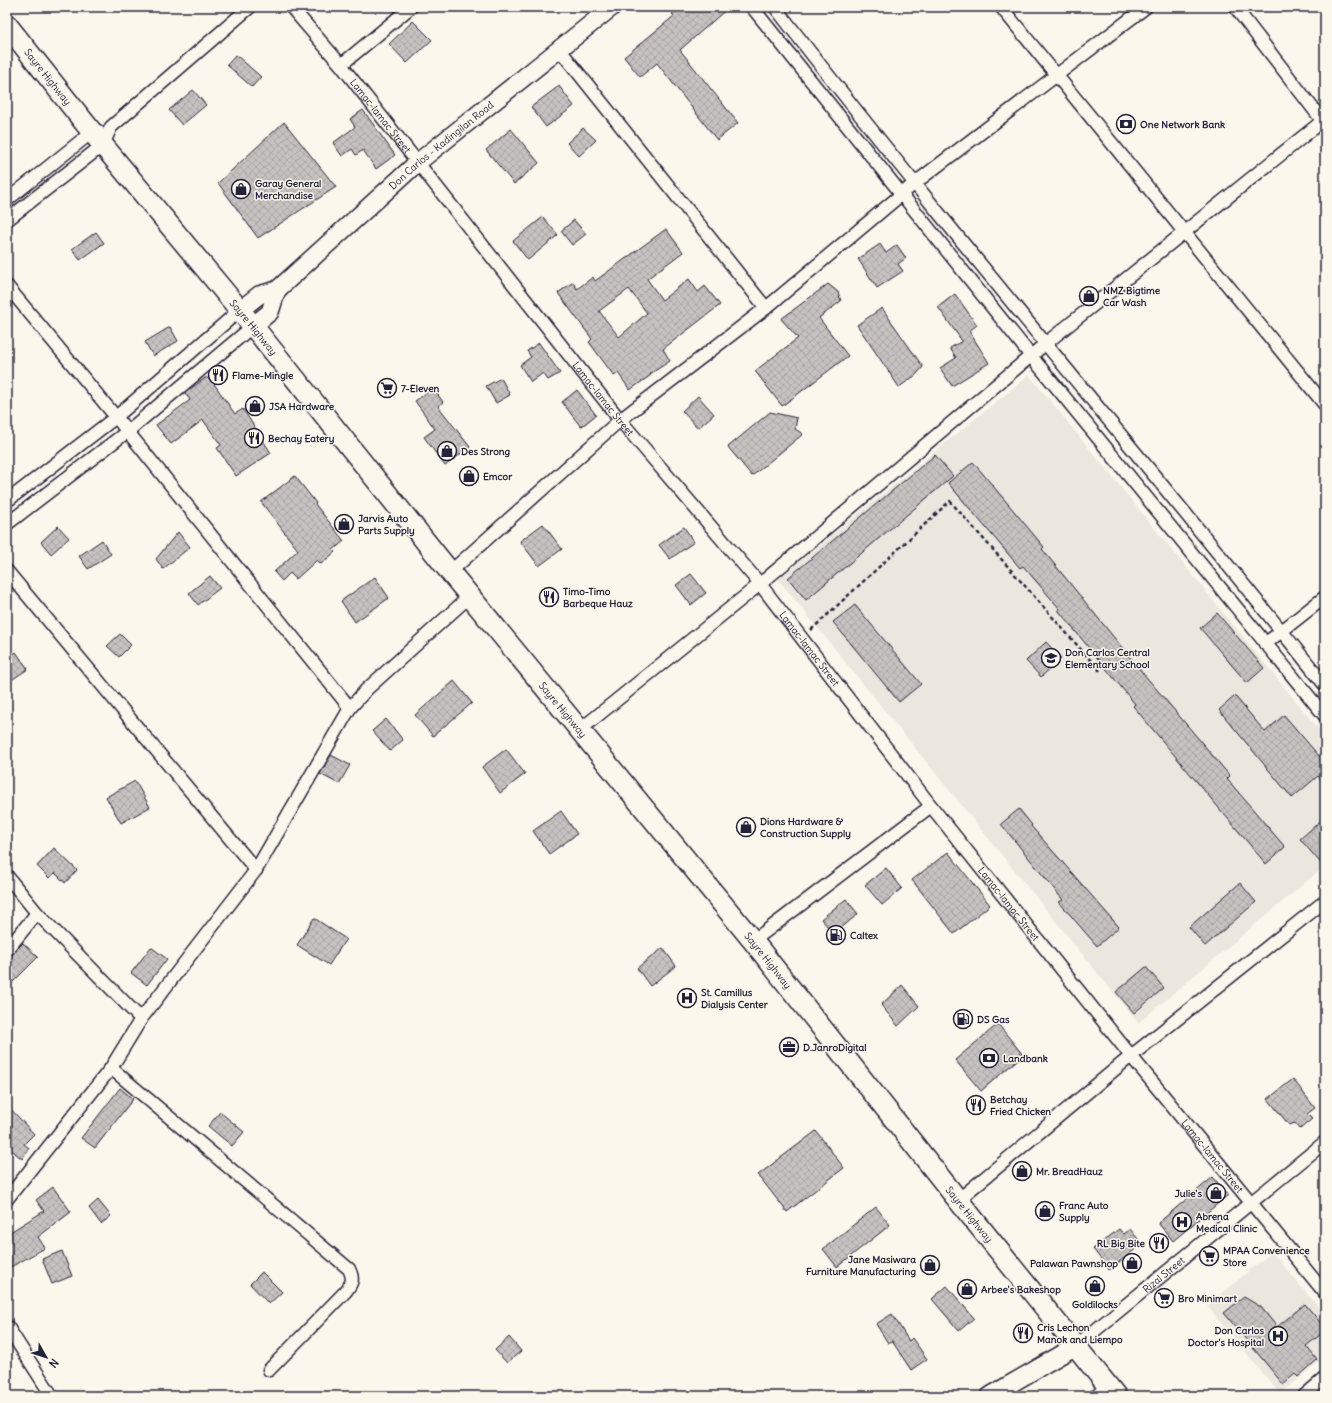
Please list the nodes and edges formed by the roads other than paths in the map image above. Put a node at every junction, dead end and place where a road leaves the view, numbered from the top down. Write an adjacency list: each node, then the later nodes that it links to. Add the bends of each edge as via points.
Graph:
1 (250, 7): 15 (street)
2 (291, 7): 12 (street, Lamac-lamac Street)
3 (411, 7): 12 (street)
4 (612, 7): 11 (main road, Don Carlos - Kadingilan Road)
5 (752, 7): 18 (street)
6 (775, 7): 17 (street)
7 (1000, 7): 13 (street)
8 (1146, 7): 13 (street)
9 (1235, 7): 14 (street)
10 (7, 26): 15 (highway, Sayre Highway)
11 (560, 50): 16 (main road, Don Carlos - Kadingilan Road); 24 (street)
12 (341, 65): 16 (street, Lamac-lamac Street)
13 (1056, 74): 17 (street); 21 (street)
14 (1324, 121): 21 (street)
15 (97, 139): 19 (street); 20 (street); 25 (highway, Sayre Highway)
16 (417, 163): 23 (main road, Don Carlos - Kadingilan Road); 31 (street, Lamac-lamac Street)
17 (915, 183): 18 (street); 27 (street)
18 (903, 193): 24 (street); 28 (street)
19 (7, 200)
20 (7, 220)
21 (1185, 233): 27 (street); 29 (street)
22 (7, 286): 30 (street)
23 (277, 290): 25 (main road, via 259,295); 26 (main road, via 270,312)
24 (766, 308): 31 (street)
25 (240, 310): 26 (highway, Sayre Highway); 30 (street)
26 (253, 326): 32 (street); 36 (highway, Sayre Highway)
27 (1045, 344): 28 (street); 40 (street)
28 (1031, 356): 37 (street); 41 (street)
29 (1325, 405)
30 (116, 417): 32 (street); 33 (street)
31 (620, 420): 36 (street); 37 (street, Lamac-lamac Street)
32 (128, 431): 34 (street); 43 (street)
33 (7, 501)
34 (7, 524)
35 (7, 572): 47 (street)
36 (450, 572): 38 (highway, Sayre Highway)
37 (760, 584): 45 (street); 46 (street, Lamac-lamac Street)
38 (470, 596): 43 (street, via 366,689); 45 (highway, Sayre Highway)
39 (1325, 597): 40 (street)
40 (1282, 631): 41 (street); 42 (street)
41 (1265, 644): 44 (street)
42 (1325, 686)
43 (350, 708): 47 (street)
44 (1325, 716)
45 (581, 729): 51 (highway, Sayre Highway)
46 (931, 806): 51 (street); 54 (street, Lamac-lamac Street)
47 (256, 870): 53 (street)
48 (7, 876): 50 (street)
49 (1325, 901): 54 (street)
50 (37, 913): 52 (street); 53 (street)
51 (753, 940): 58 (highway, Sayre Highway)
52 (7, 950)
53 (141, 1019): 55 (street)
54 (1131, 1056): 58 (street); 59 (street, Lamac-lamac Street)
55 (111, 1068): 57 (street); 63 (street, via 349,1269 352,1283 346,1291)
56 (1325, 1142): 59 (street, Rizal Street)
57 (7, 1199)
58 (958, 1200): 62 (highway, Sayre Highway)
59 (1251, 1202): 60 (street, Lamac-lamac Street); 62 (street, Rizal Street)
60 (1325, 1293)
61 (7, 1326): 66 (street)
62 (1076, 1346): 65 (highway, Sayre Highway); 67 (main road)
63 (270, 1370)
64 (1325, 1378): 69 (street)
65 (1112, 1390): 68 (lane)
66 (52, 1396)
67 (990, 1396)
68 (1091, 1396)
69 (1304, 1396)

